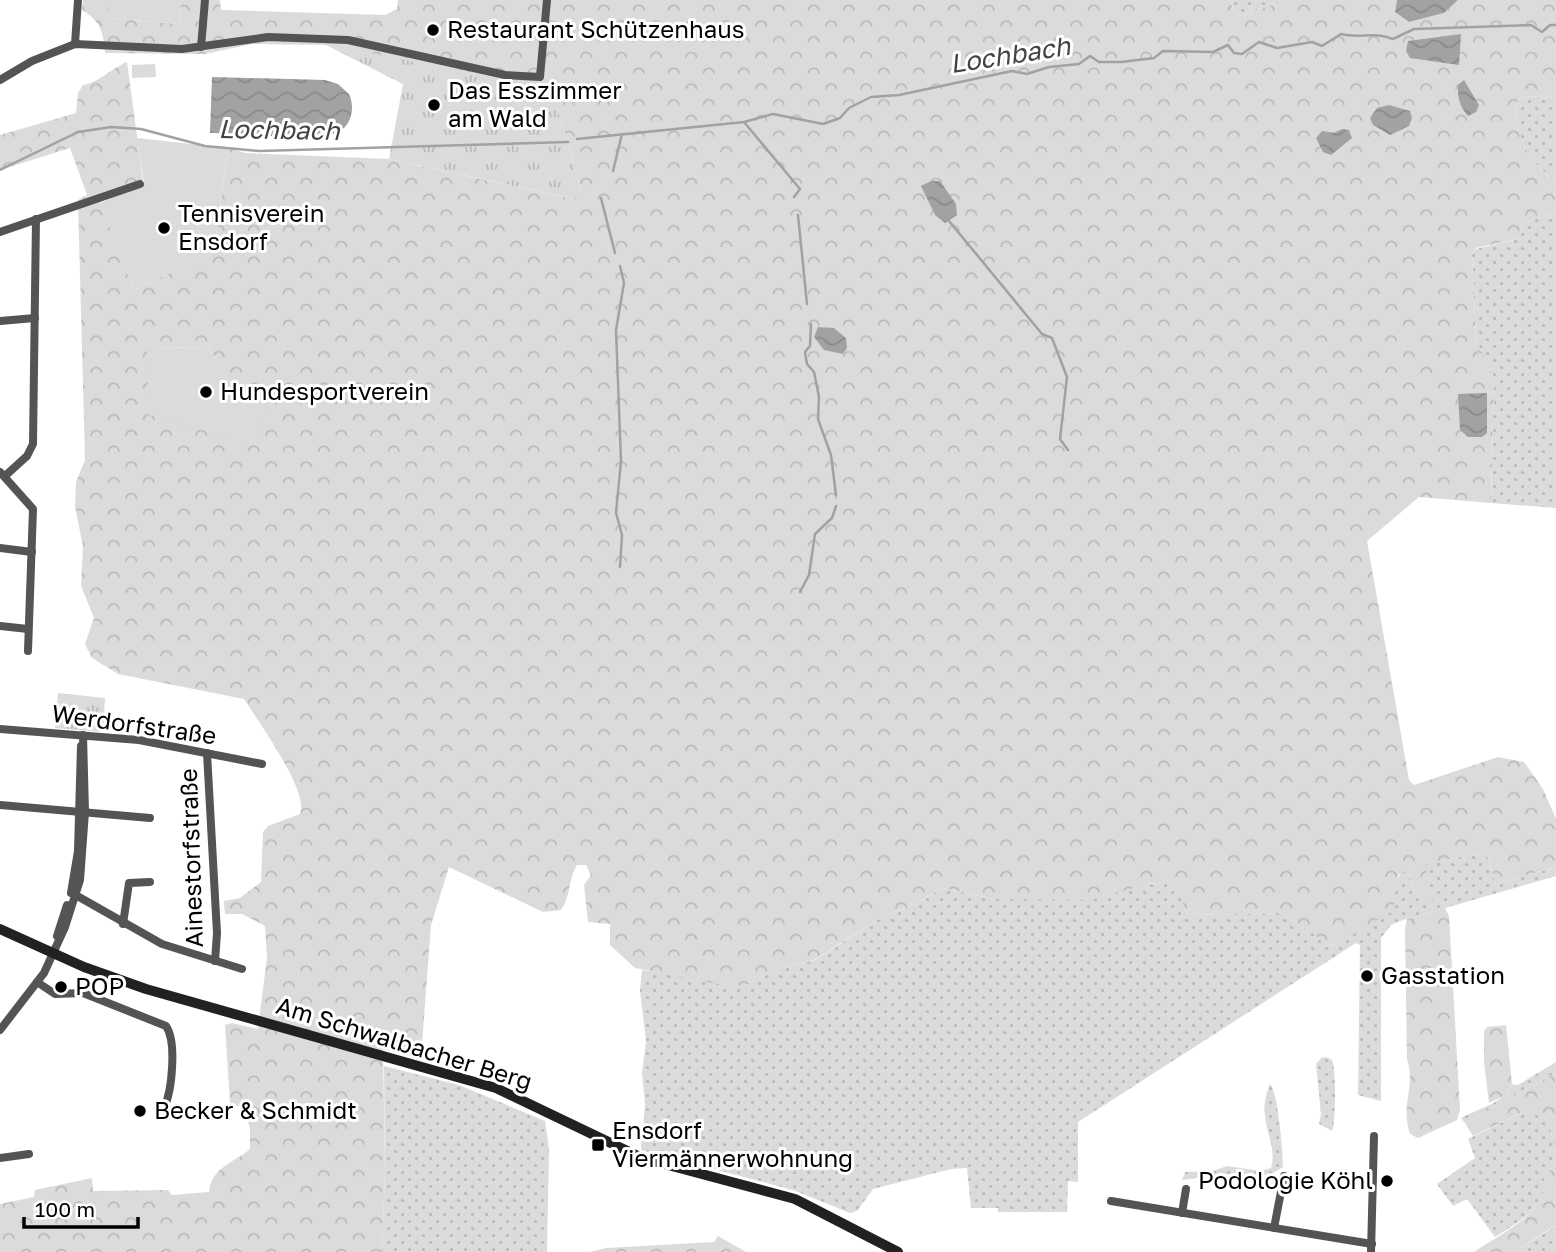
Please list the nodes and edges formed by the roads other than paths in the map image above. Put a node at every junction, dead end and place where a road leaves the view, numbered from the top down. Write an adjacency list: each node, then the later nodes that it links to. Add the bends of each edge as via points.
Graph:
1 (78, 0): 4 (street)
2 (205, 0): 5 (street)
3 (547, 0): 5 (street, via 540,77 505,75 326,38 257,38)
4 (75, 44): 5 (street); 6 (street)
5 (201, 47)
6 (0, 80)
7 (140, 184): 8 (street)
8 (36, 219): 9 (street); 10 (street)
9 (0, 232)
10 (35, 317): 11 (street); 12 (street, via 33,444 27,456)
11 (0, 321)
12 (2, 474): 14 (street, via 33,509)
13 (0, 548): 14 (street)
14 (32, 552): 16 (street)
15 (0, 626): 16 (street)
16 (28, 629): 17 (street)
17 (28, 651)
18 (0, 729): 19 (street, Werdorfstraße)
19 (83, 735): 20 (street, Werdorfstraße); 23 (street)
20 (207, 753): 21 (street, Werdorfstraße); 30 (street, Ainestorfstraße)
21 (262, 764)
22 (0, 805): 23 (street)
23 (82, 811): 24 (street); 26 (street)
24 (150, 818)
25 (150, 882): 27 (street, via 129,883)
26 (74, 894): 27 (street); 29 (street)
27 (123, 924): 30 (street, via 162,944)
28 (0, 929): 29 (main road, Am Schwalbacher Berg)
29 (53, 953): 32 (street); 45 (main road, Am Schwalbacher Berg, via 194,1004 496,1088 642,1158 795,1199)
30 (215, 961): 31 (street)
31 (242, 969)
32 (37, 982): 33 (street); 35 (street, via 55,994 83,993 166,1026 172,1038 170,1095)
33 (4, 1017): 34 (street)
34 (0, 1030)
35 (164, 1108)
36 (1374, 1136): 44 (street)
37 (29, 1154): 38 (street)
38 (0, 1158)
39 (1284, 1176): 43 (street)
40 (1186, 1189): 42 (street)
41 (1111, 1201): 42 (street)
42 (1182, 1213): 43 (street)
43 (1274, 1228): 44 (street)
44 (1371, 1248)
45 (898, 1252)

